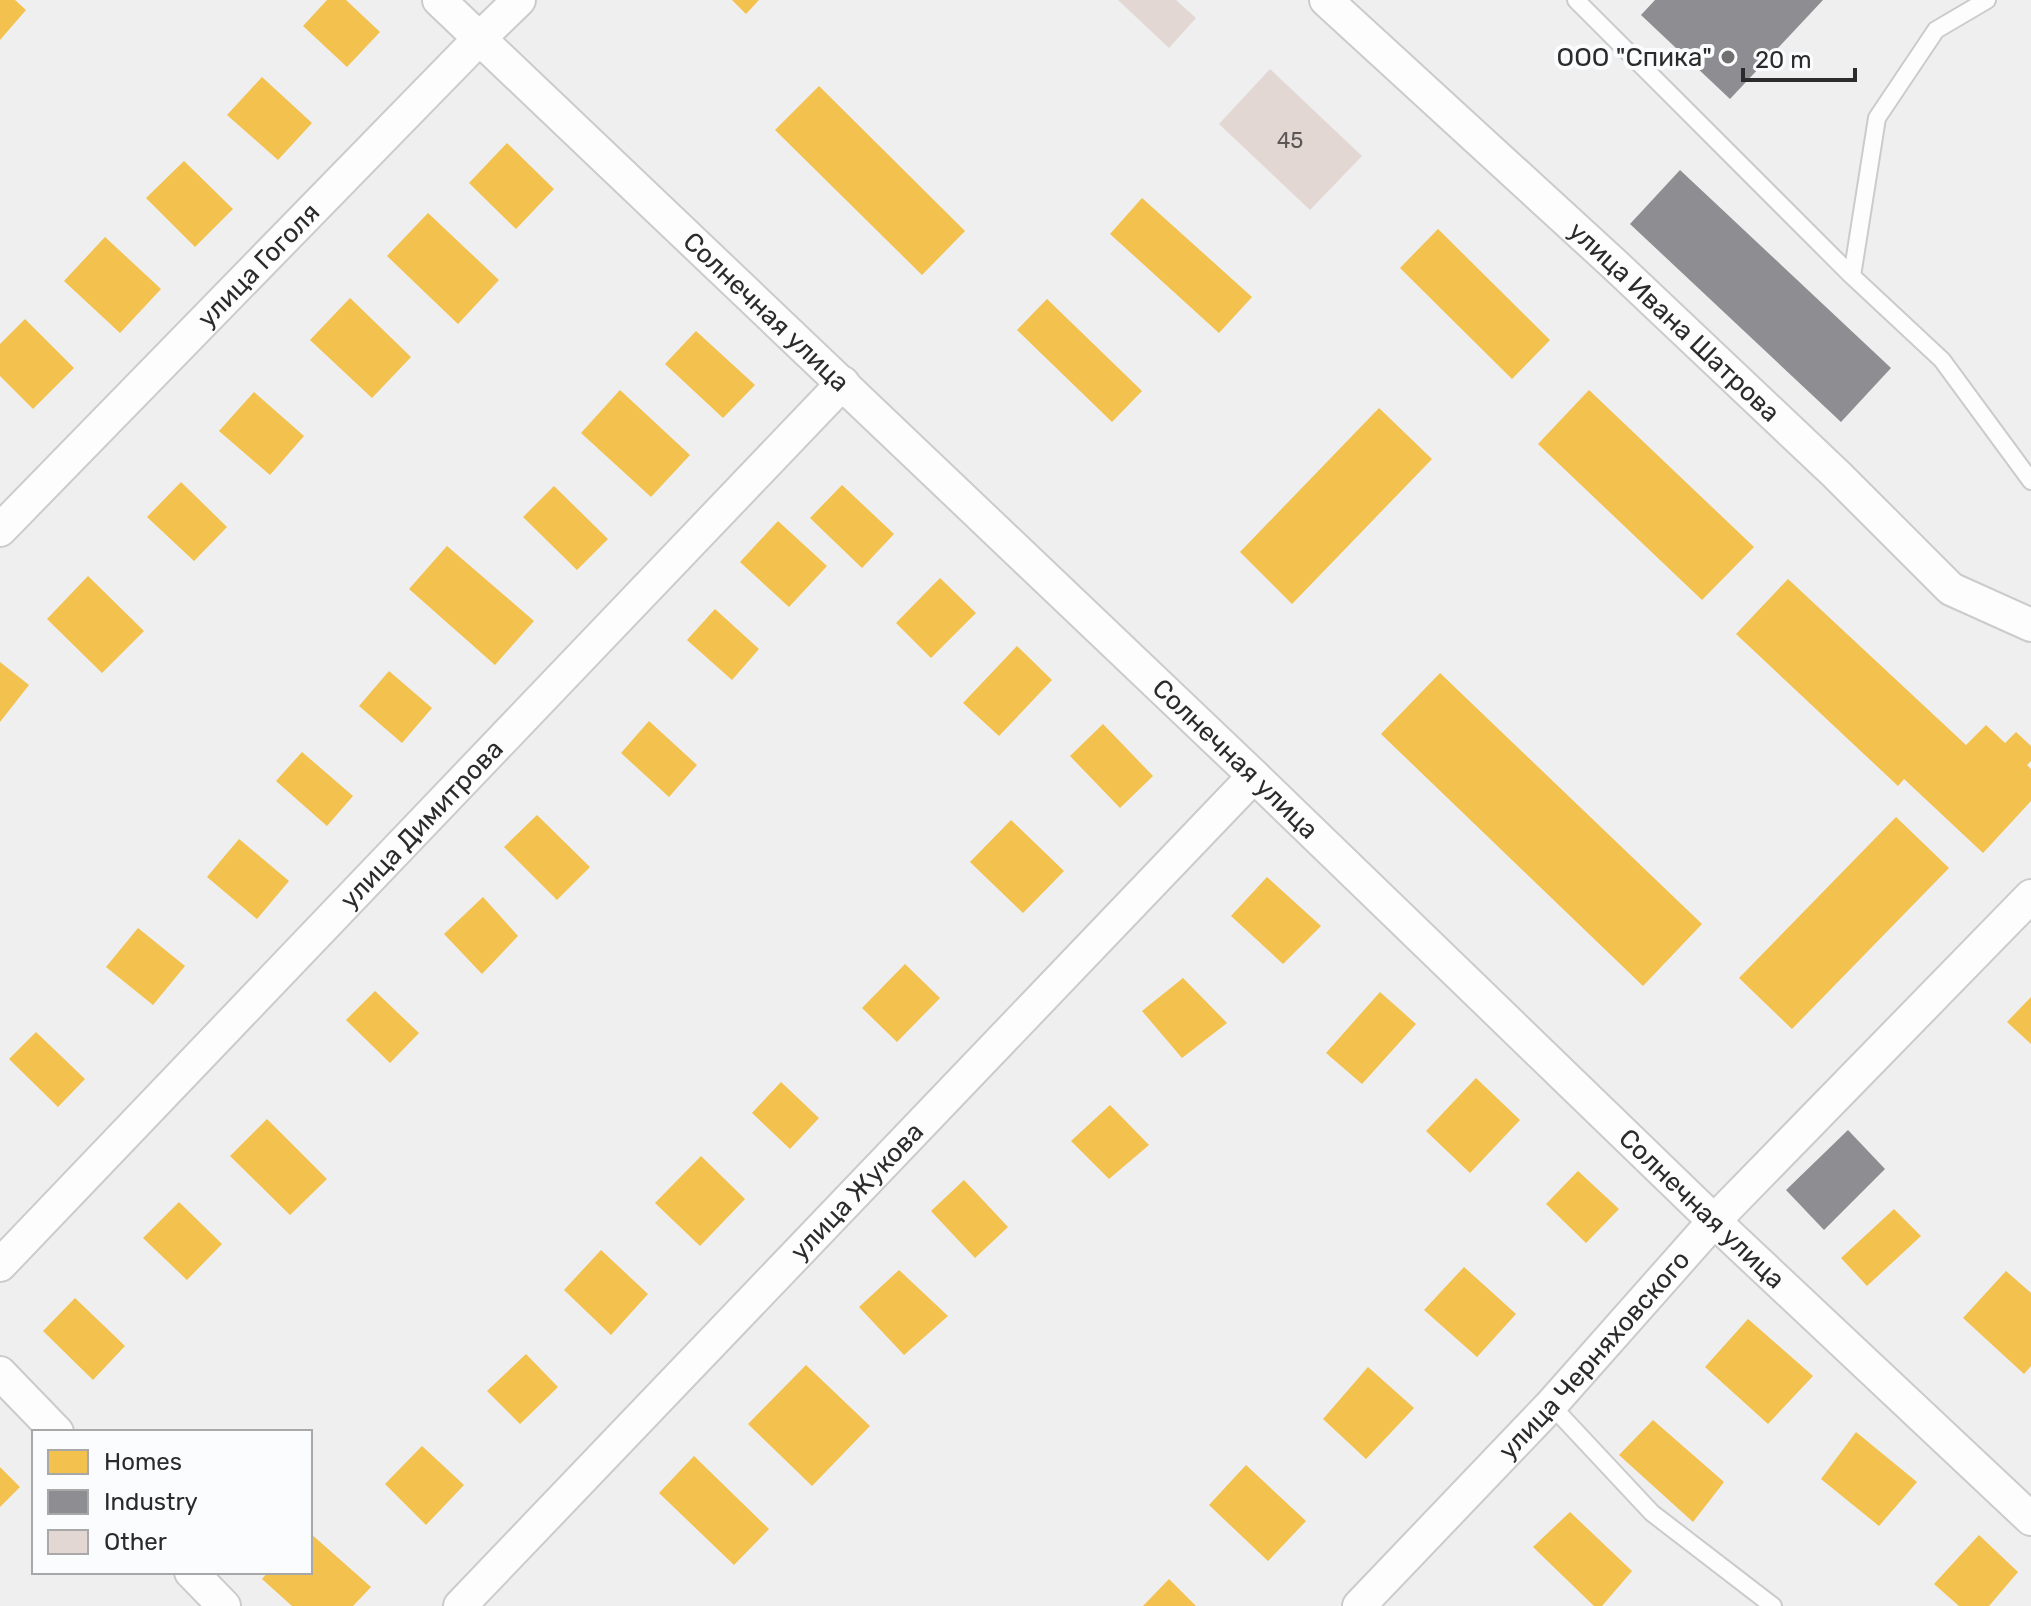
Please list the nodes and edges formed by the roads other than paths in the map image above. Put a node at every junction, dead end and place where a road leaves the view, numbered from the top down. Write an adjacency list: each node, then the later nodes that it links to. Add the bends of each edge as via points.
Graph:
1 (439, 0): 6 (street, Солнечная улица)
2 (519, 0): 6 (street, улица Гоголя)
3 (1326, 0): 11 (street, улица Ивана Шатрова, via 1625,275 1951,589)
4 (1576, 0): 7 (lane)
5 (1987, 0): 7 (lane, via 1936,30 1877,118)
6 (479, 39): 8 (street, Солнечная улица); 10 (street, улица Гоголя)
7 (1852, 276): 9 (lane, via 1942,360)
8 (843, 383): 12 (street, Солнечная улица); 15 (street, улица Димитрова)
9 (2031, 481)
10 (0, 530)
11 (2031, 625)
12 (1254, 776): 14 (street, Солнечная улица); 22 (street, улица Жукова)
13 (2029, 903): 14 (street, улица Черняховского)
14 (1714, 1221): 17 (street, улица Черняховского); 19 (street, Солнечная улица)
15 (0, 1265)
16 (0, 1373): 18 (street)
17 (1551, 1405): 23 (street, улица Черняховского); 24 (lane, via 1652,1513)
18 (55, 1430)
19 (2031, 1519)
20 (193, 1574): 21 (street)
21 (224, 1606)
22 (460, 1606)
23 (1359, 1606)
24 (1773, 1606)

